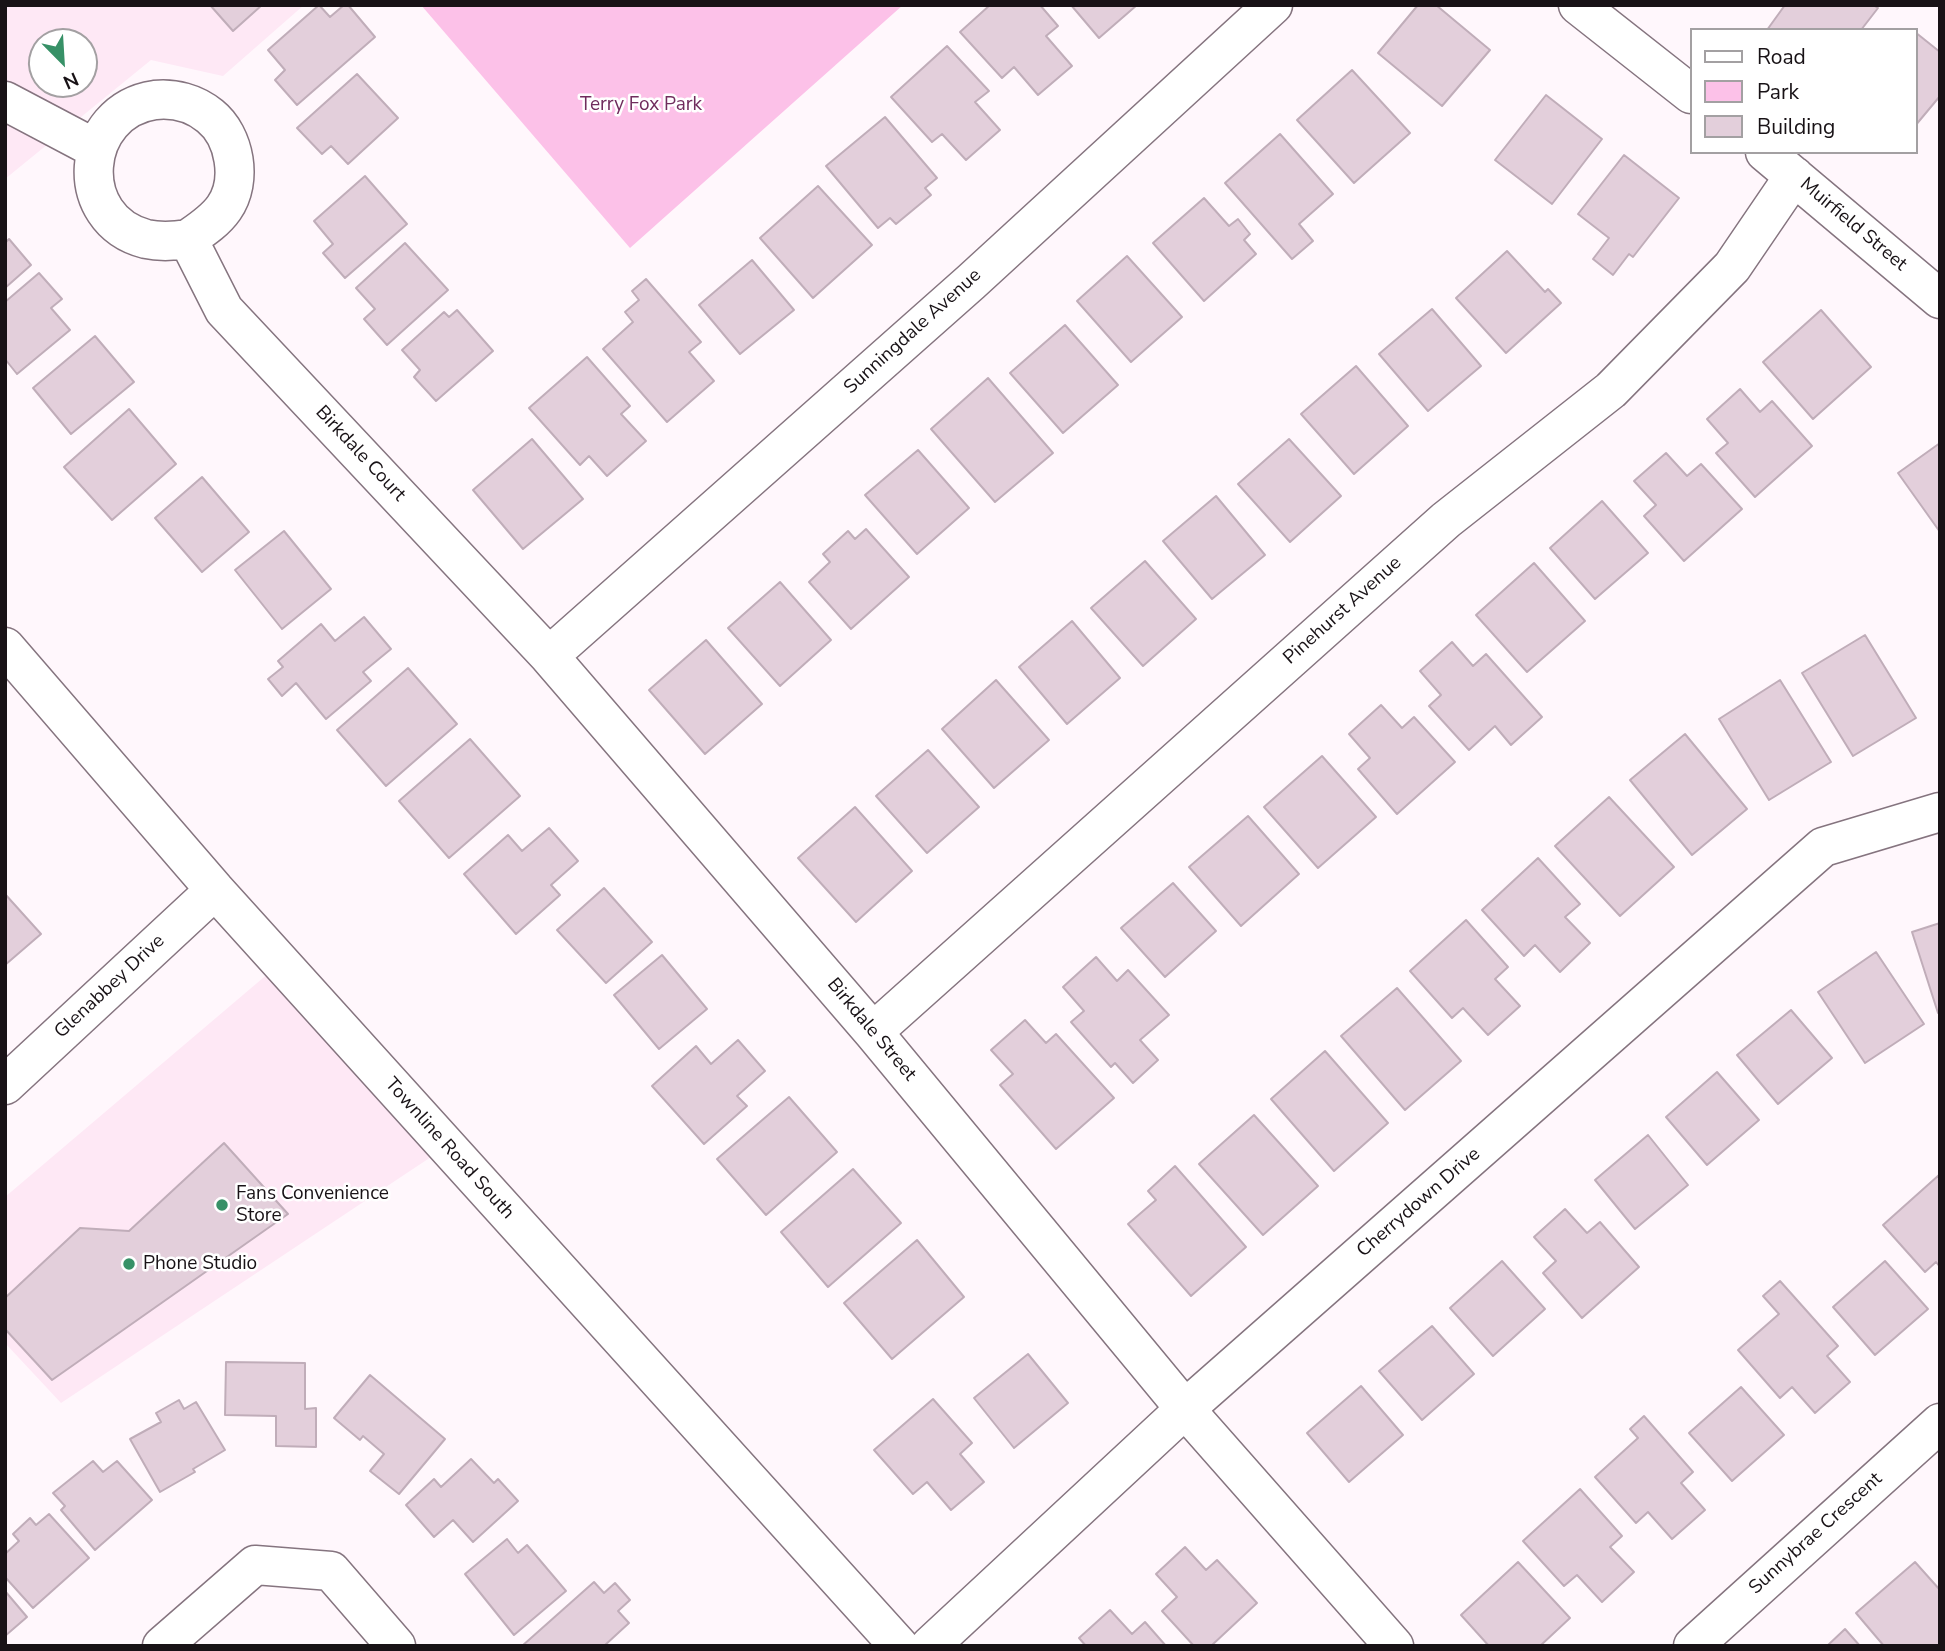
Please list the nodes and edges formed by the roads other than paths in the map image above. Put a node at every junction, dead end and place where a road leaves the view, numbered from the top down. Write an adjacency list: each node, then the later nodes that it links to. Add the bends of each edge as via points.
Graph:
1 (1273, 5): 11 (street, Sunningdale Avenue, via 971,282)
2 (1578, 5): 3 (street)
3 (1689, 92)
4 (7, 99): 5 (street)
5 (96, 149): 8 (street, via 92,175 108,215 125,230 146,239); 8 (street, via 103,132 120,114 142,102 178,101 211,116 226,135 234,159 233,183 225,206 209,225)
6 (1767, 154): 7 (street, Muirfield Street)
7 (1794, 176): 9 (street, Muirfield Street); 14 (street, Pinehurst Avenue, via 1732,267 1611,390 1446,520)
8 (188, 239): 11 (street, Birkdale Court, via 224,310)
9 (1940, 299)
10 (5, 647): 13 (street, Townline Road South)
11 (550, 656): 14 (street, Birkdale Street)
12 (1940, 812): 16 (street, Cherrydown Drive, via 1823,847)
13 (215, 890): 15 (street, Glenabbey Drive); 20 (street, Townline Road South)
14 (873, 1032): 16 (street, Birkdale Street)
15 (5, 1085)
16 (1185, 1409): 21 (street, Cherrydown Drive); 22 (street)
17 (1940, 1423): 23 (street, Sunnybrae Crescent)
18 (162, 1646): 19 (street, via 255,1565 331,1571)
19 (396, 1646)
20 (899, 1646)
21 (930, 1646)
22 (1394, 1646)
23 (1693, 1646)

